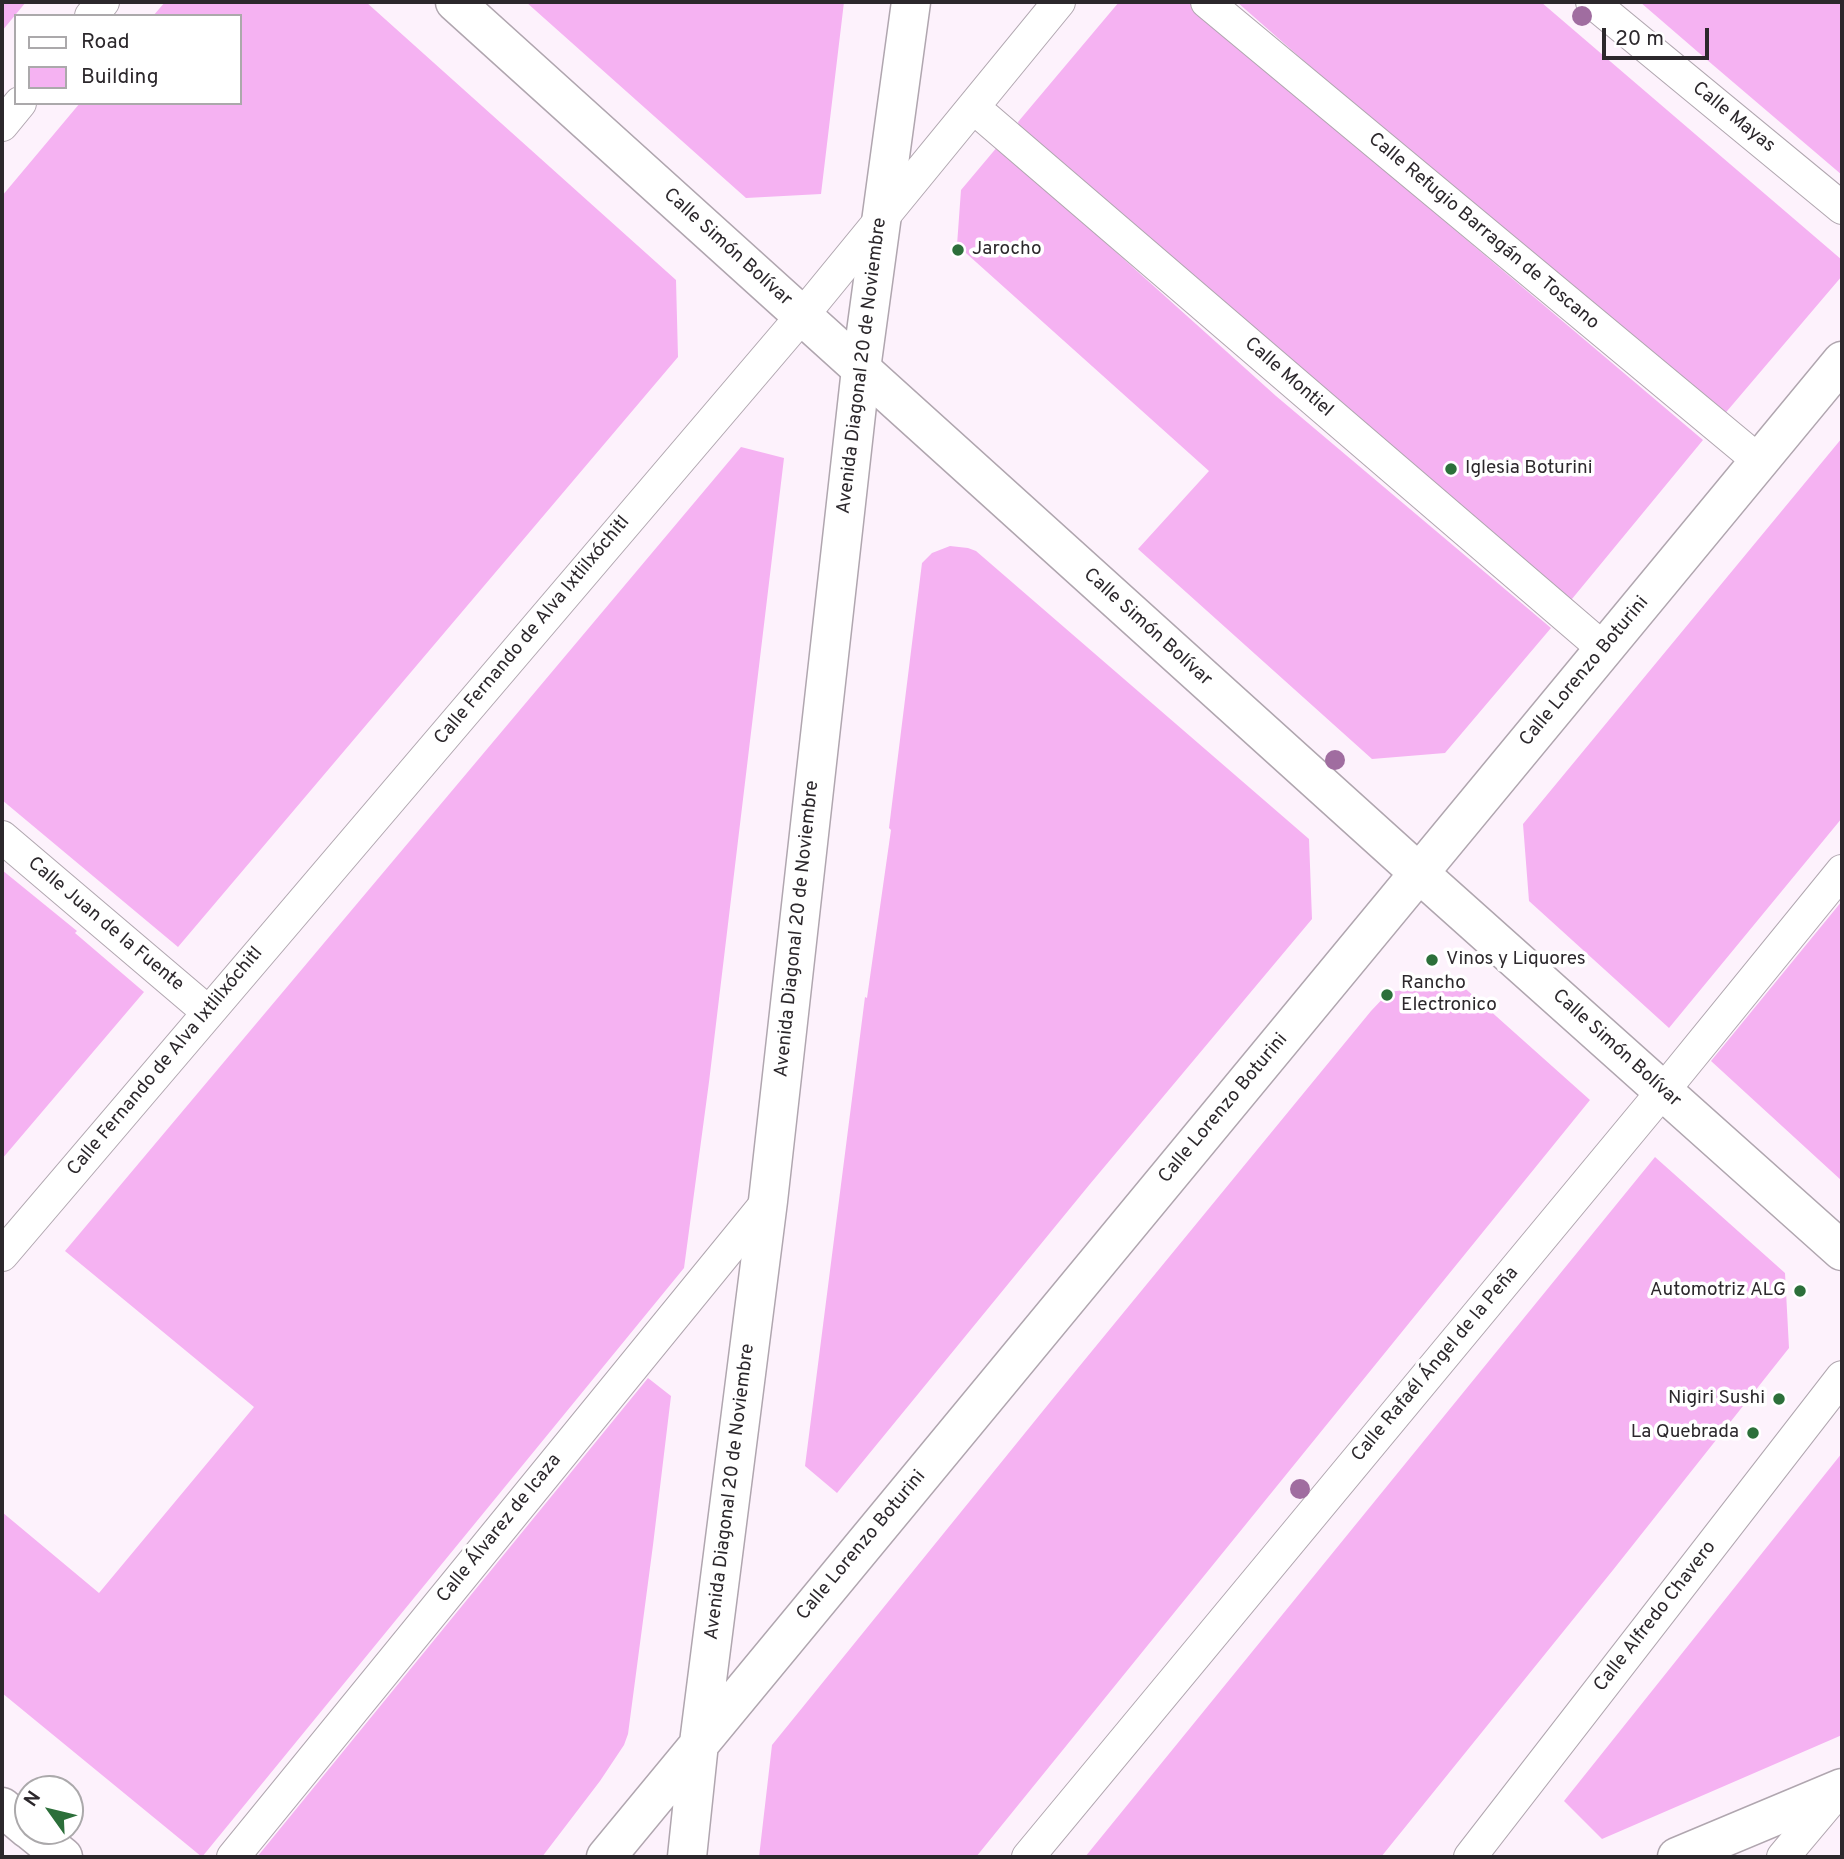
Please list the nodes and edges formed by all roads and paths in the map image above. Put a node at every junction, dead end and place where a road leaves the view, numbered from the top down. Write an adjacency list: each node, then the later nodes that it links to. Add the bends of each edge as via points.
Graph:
1 (455, 2): 11 (main road, Calle Simón Bolívar)
2 (911, 2): 10 (main road, Avenida Diagonal 20 de Noviembre)
3 (1059, 2): 7 (street, Calle Fernando de Alva Ixtlilxóchitl)
4 (1208, 2): 14 (street, Calle Refugio Barragán de Toscano)
5 (1592, 2): 9 (street, Calle Mayas)
6 (18, 105): 8 (street)
7 (973, 107): 10 (street, Calle Fernando de Alva Ixtlilxóchitl); 15 (street, Calle Montiel)
8 (2, 125)
9 (1842, 208)
10 (883, 217): 11 (street, Calle Fernando de Alva Ixtlilxóchitl); 12 (main road, Avenida Diagonal 20 de Noviembre)
11 (802, 316): 12 (main road, Calle Simón Bolívar); 19 (street, Calle Fernando de Alva Ixtlilxóchitl)
12 (861, 369): 18 (main road, Calle Simón Bolívar); 21 (main road, Avenida Diagonal 20 de Noviembre)
13 (1840, 369): 14 (main road, Calle Lorenzo Boturini)
14 (1759, 461): 15 (main road, Calle Lorenzo Boturini)
15 (1604, 649): 18 (main road, Calle Lorenzo Boturini)
16 (2, 837): 19 (street, Calle Juan de la Fuente)
17 (1842, 872): 20 (street, Calle Rafaél Ángel de la Peña)
18 (1419, 873): 20 (main road, Calle Simón Bolívar); 25 (main road, Calle Lorenzo Boturini)
19 (208, 1012): 23 (street, Calle Fernando de Alva Ixtlilxóchitl)
20 (1663, 1091): 22 (main road, Calle Simón Bolívar); 32 (street, Calle Rafaél Ángel de la Peña)
21 (768, 1201): 25 (main road, Avenida Diagonal 20 de Noviembre); 29 (street, Calle Álvarez de Icaza)
22 (1842, 1251)
23 (2, 1255)
24 (1842, 1377): 33 (street, Calle Alfredo Chavero)
25 (699, 1743): 30 (main road, Calle Lorenzo Boturini); 31 (main road, Avenida Diagonal 20 de Noviembre)
26 (1841, 1788): 34 (main road); 35 (street)
27 (47, 1845): 28 (main road)
28 (62, 1857)
29 (233, 1857)
30 (606, 1857)
31 (687, 1857)
32 (1028, 1857)
33 (1470, 1857)
34 (1676, 1857)
35 (1783, 1857)

